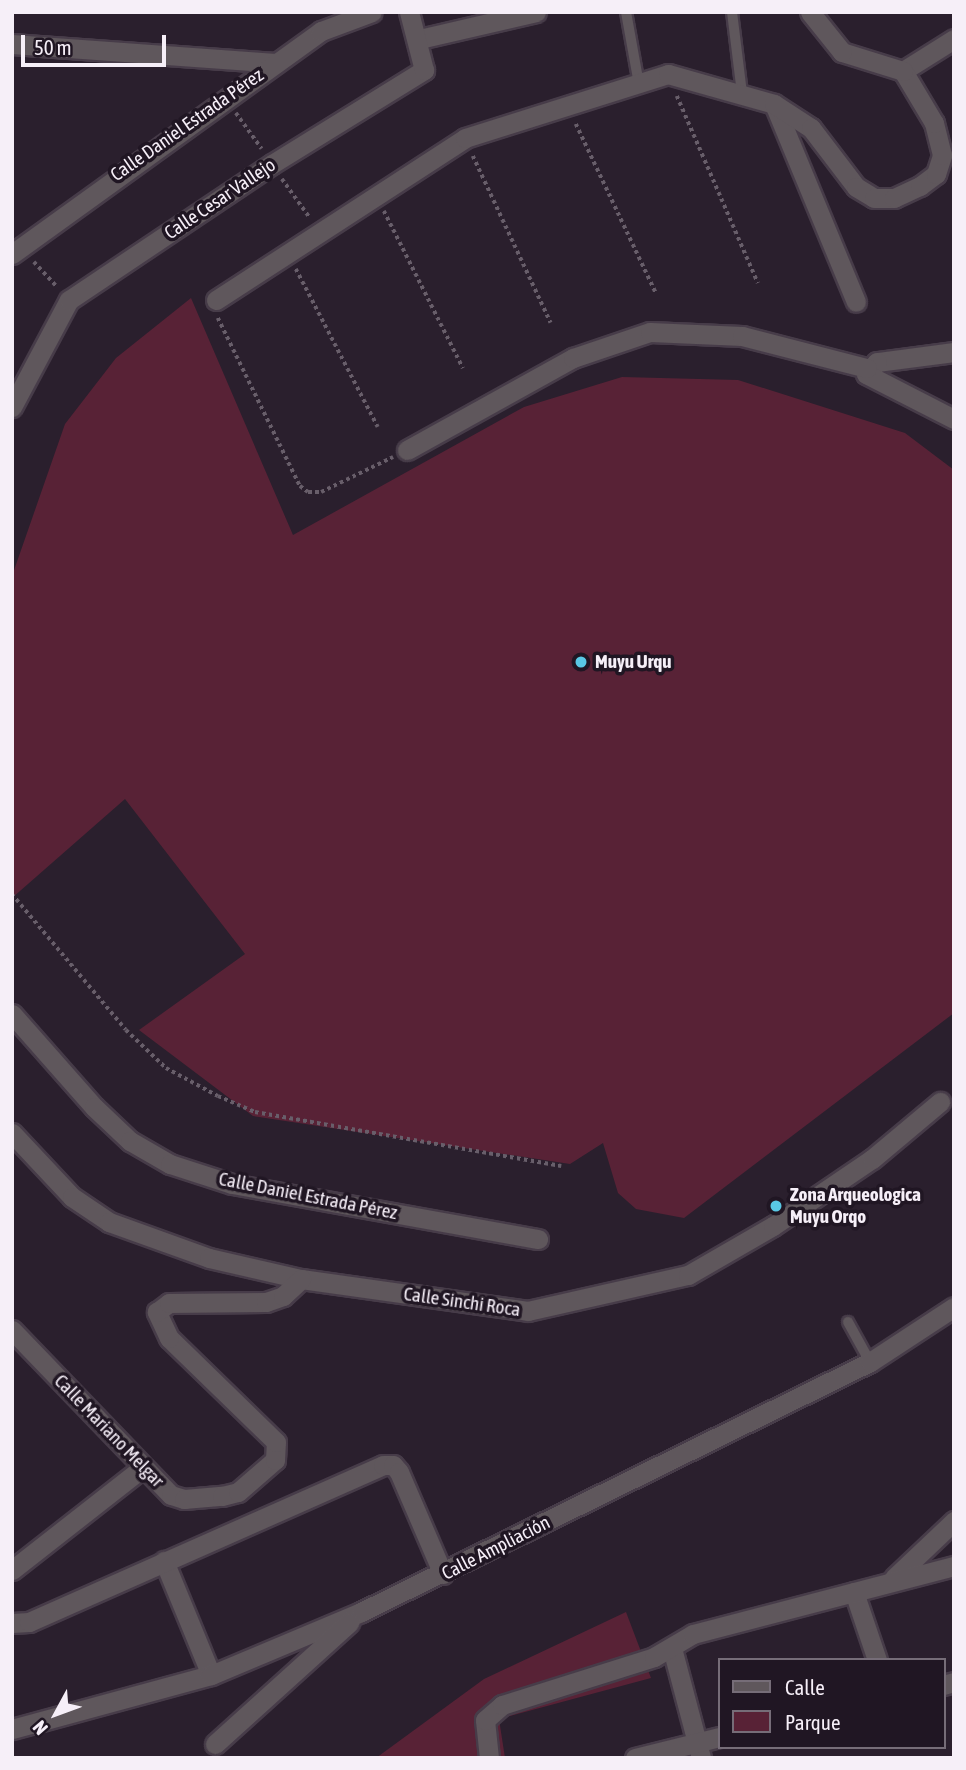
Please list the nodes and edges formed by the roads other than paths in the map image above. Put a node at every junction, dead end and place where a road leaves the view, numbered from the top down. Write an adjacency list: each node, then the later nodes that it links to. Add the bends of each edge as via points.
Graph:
1 (372, 12): 10 (street, Calle Daniel Estrada Pérez, via 321,31)
2 (409, 12): 7 (street, Calle Cesar Vallejo)
3 (536, 12): 7 (street)
4 (626, 12): 12 (lane)
5 (732, 12): 13 (lane)
6 (810, 12): 11 (street, via 842,52)
7 (419, 39): 20 (street, Calle Cesar Vallejo, via 425,62 416,77 272,164 69,300)
8 (954, 39): 11 (street)
9 (12, 44): 10 (street)
10 (275, 63): 15 (street, Calle Daniel Estrada Pérez)
11 (903, 71): 14 (street, via 934,122 942,155 936,174 894,198 874,198 856,187 811,128)
12 (639, 83): 13 (street, via 668,74); 16 (street, via 465,138)
13 (742, 94): 14 (street)
14 (774, 104): 17 (street)
15 (14, 248)
16 (216, 300)
17 (856, 302)
18 (954, 352): 19 (street, via 877,362)
19 (867, 368): 21 (street, via 871,380); 22 (street, via 742,336 650,332 573,358)
20 (12, 407)
21 (954, 419)
22 (407, 450)
23 (14, 1020): 26 (street, Calle Daniel Estrada Pérez, via 94,1107 130,1140 170,1164 232,1184)
24 (940, 1102): 27 (street, Calle Sinchi Roca, via 872,1159 773,1226 688,1275 528,1311)
25 (12, 1133): 27 (street, Calle Sinchi Roca, via 72,1197 109,1222 209,1258)
26 (538, 1239)
27 (301, 1279): 32 (street, Calle Mariano Melgar, via 283,1296 266,1302 170,1303 157,1312 169,1338 276,1442 275,1460 238,1492 190,1500 171,1494)
28 (954, 1307): 31 (street, Calle Ampliación)
29 (848, 1322): 31 (lane)
30 (12, 1330): 32 (street, Calle Mariano Melgar)
31 (870, 1362): 37 (street, Calle Ampliación)
32 (142, 1468): 36 (street)
33 (954, 1521): 38 (street)
34 (164, 1560): 37 (street, via 383,1465 393,1465); 41 (street, via 29,1622); 44 (street)
35 (954, 1566): 38 (street)
36 (12, 1570)
37 (443, 1574): 40 (street, Calle Ampliación)
38 (893, 1580): 39 (street)
39 (854, 1592): 42 (street, via 693,1634); 43 (street)
40 (360, 1612): 44 (street, Calle Ampliación); 47 (street)
41 (12, 1623)
42 (672, 1648): 48 (street); 49 (street, via 502,1704 485,1720)
43 (876, 1658)
44 (211, 1675): 45 (street, Calle Ampliación)
45 (12, 1730)
46 (718, 1738): 48 (street)
47 (215, 1744)
48 (699, 1750): 50 (street)
49 (489, 1758)
50 (635, 1758)

